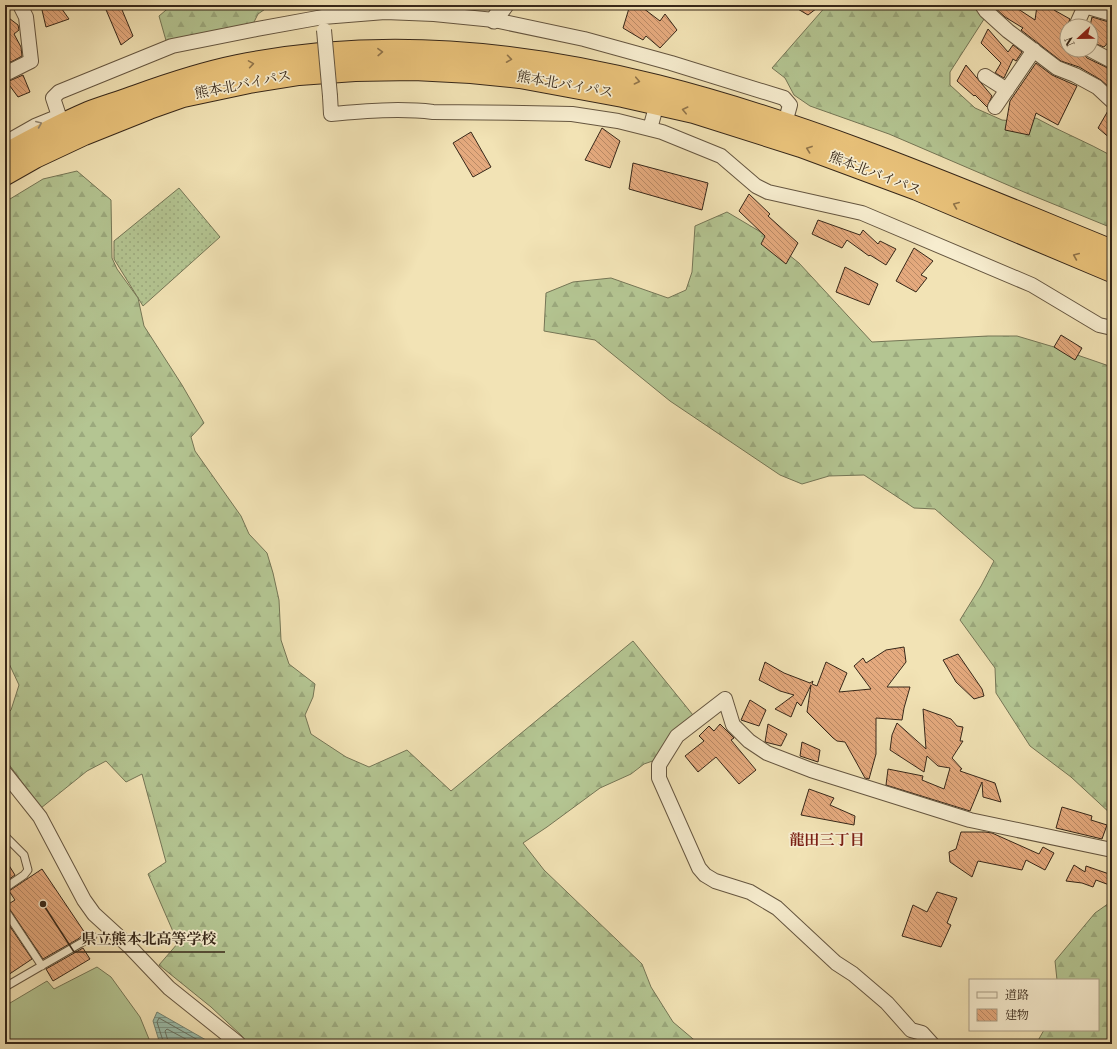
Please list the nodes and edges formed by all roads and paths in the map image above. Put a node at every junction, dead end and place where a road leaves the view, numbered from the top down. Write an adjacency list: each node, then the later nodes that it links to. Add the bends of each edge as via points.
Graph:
1 (20, 5): 13 (street, via 26,17 31,61)
2 (505, 5): 8 (street)
3 (982, 5): 9 (street, via 1008,31)
4 (1083, 5): 5 (street); 7 (street)
5 (1112, 14)
6 (322, 18): 8 (street, via 385,12); 20 (street, via 172,46 59,92 53,98); 22 (street, bridge, via 331,114 368,111 572,114)
7 (1079, 18)
8 (494, 20): 21 (street, via 584,39 784,98 790,105)
9 (1034, 50): 15 (street); 16 (street, via 1057,68 1096,87)
10 (1099, 54): 11 (street)
11 (1112, 61)
12 (221, 70): 20 (street, via 146,84); 21 (highway, 熊本北バイパス, one-way to 21, via 341,53 420,51 479,55 588,71 656,85); 24 (highway, 熊本北バイパス, via 165,86 89,113)
13 (5, 74)
14 (985, 76): 15 (street)
15 (1007, 90): 18 (street)
16 (1112, 101)
17 (657, 103): 19 (highway, 熊本北バイパス, via 520,77 414,69 299,74 183,96); 22 (street); 28 (highway, 熊本北バイパス, one-way to 17, via 917,189 823,154 694,112)
18 (995, 107)
19 (149, 108): 25 (highway, 熊本北バイパス, via 84,134); 26 (street, via 75,143)
20 (60, 116): 23 (street, one-way to 20, via 35,126)
21 (785, 123): 27 (highway, 熊本北バイパス, via 857,148)
22 (650, 129): 29 (street, via 721,156 756,186 768,192 862,213 1032,285 1098,325)
23 (5, 143)
24 (5, 155)
25 (5, 174)
26 (5, 186)
27 (1112, 250)
28 (1112, 271)
29 (1112, 328)
30 (5, 773): 38 (street, via 40,816 84,900 94,914 169,988)
31 (5, 836): 33 (lane, via 24,855 28,870)
32 (1112, 850): 39 (street, via 970,820 812,770 767,753 748,741 733,725 725,699 677,736 660,765 659,778 698,868 714,881 750,892 777,908 836,963 887,1003 911,1030 922,1034)
33 (5, 888)
34 (5, 910): 36 (lane)
35 (93, 936): 36 (lane)
36 (42, 966): 37 (lane)
37 (5, 987)
38 (239, 1044)
39 (932, 1044)

